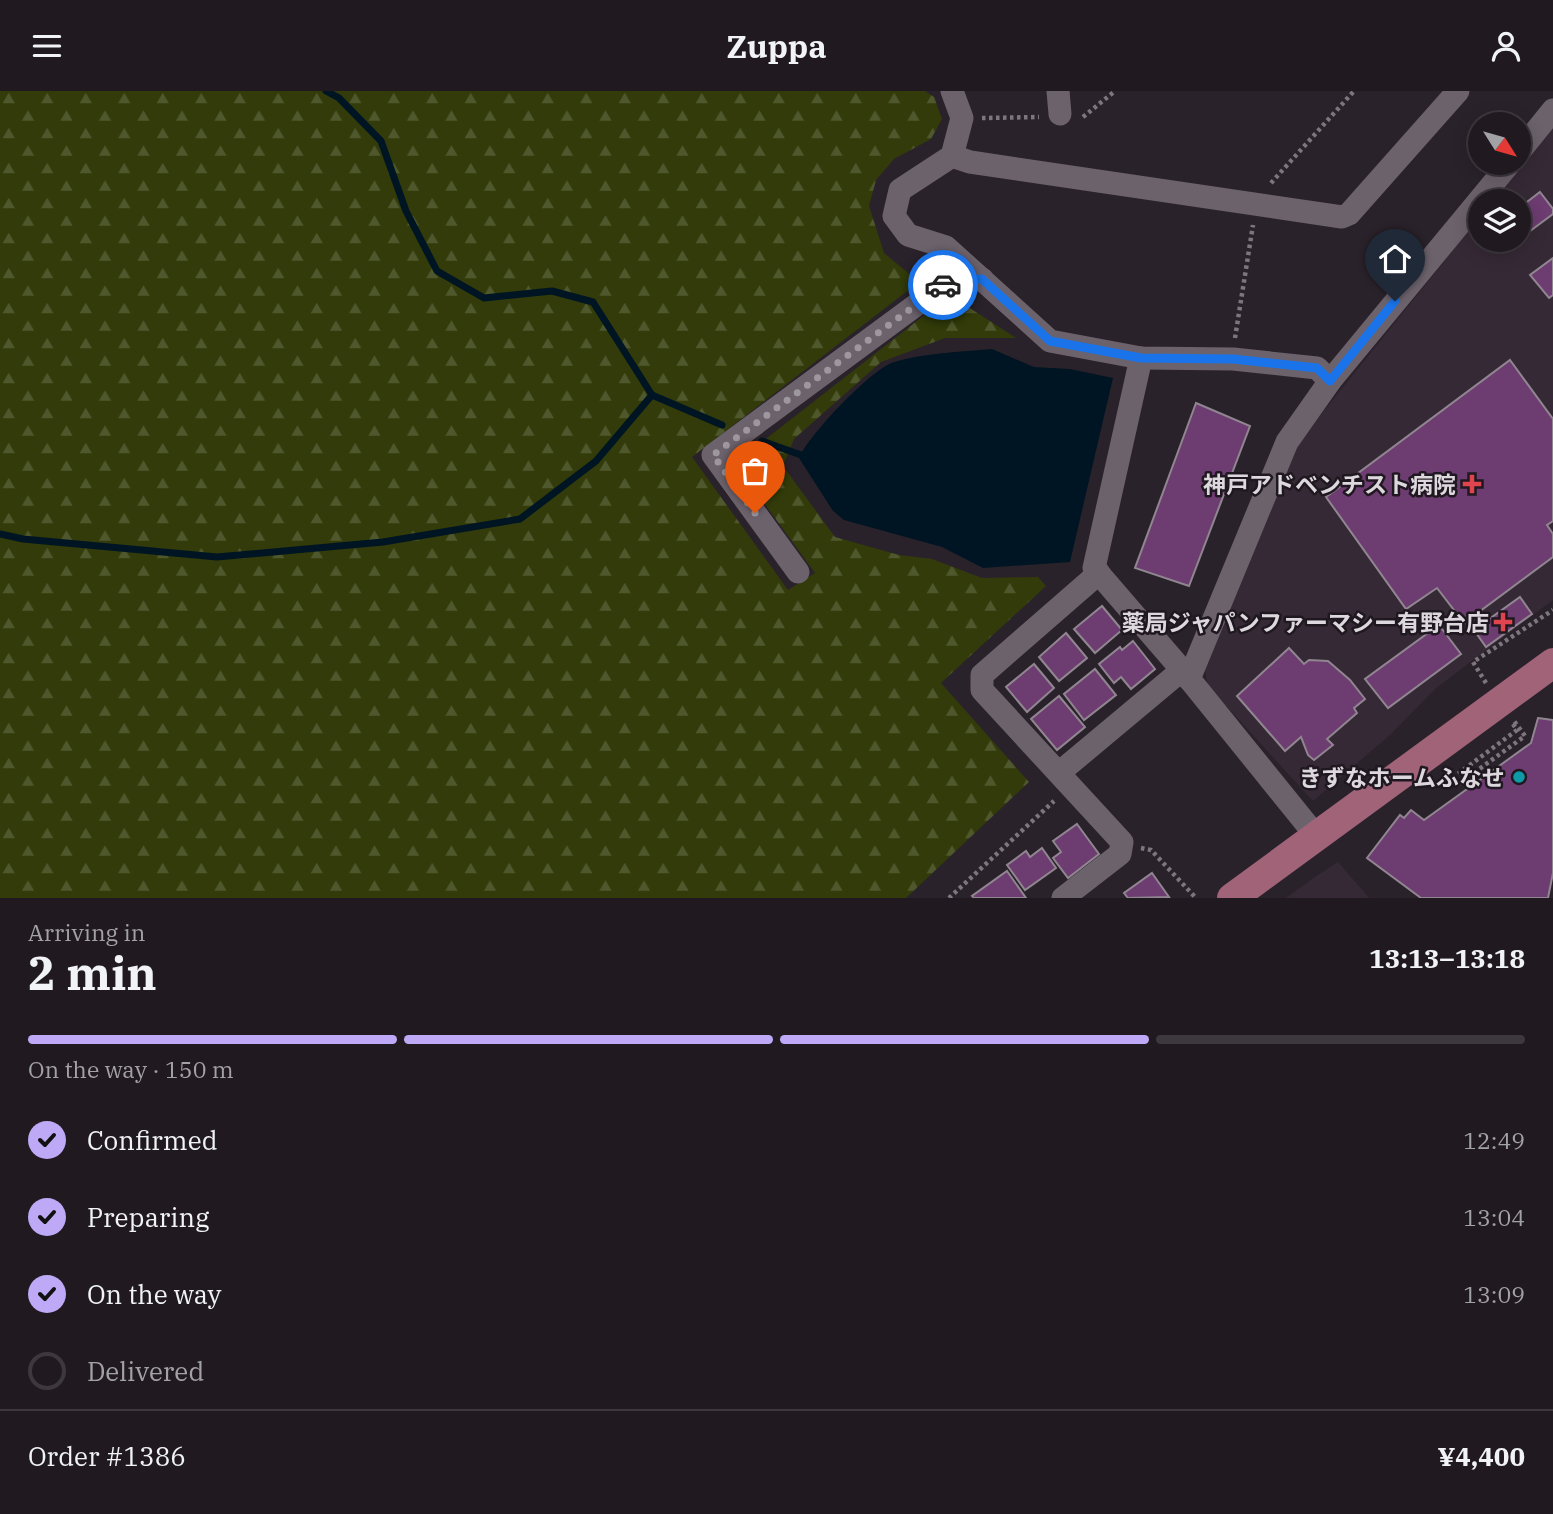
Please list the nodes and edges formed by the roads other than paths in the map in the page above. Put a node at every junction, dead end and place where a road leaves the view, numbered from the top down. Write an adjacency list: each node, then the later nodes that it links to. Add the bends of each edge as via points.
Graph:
1 (952, 91): 5 (street, via 962,118)
2 (1458, 91): 5 (street, via 1342,217)
3 (1553, 110): 4 (street)
4 (1531, 137)
5 (952, 156): 7 (street, via 900,190 894,216 908,235 947,247)
6 (1500, 175): 9 (street)
7 (982, 279): 8 (street, via 1050,341); 10 (street, via 950,280 713,455)
8 (1141, 358): 9 (street, via 1233,359 1317,368); 11 (street, via 1095,557 1094,568)
9 (1330, 381): 13 (street, via 1287,442)
10 (797, 572)
11 (1099, 573): 13 (street); 14 (street, via 982,675 982,690)
12 (1553, 663): 15 (main road)
13 (1185, 674): 14 (street); 15 (street)
14 (1065, 779): 16 (street, via 1123,848)
15 (1317, 837): 17 (main road)
16 (1063, 898)
17 (1232, 898)

